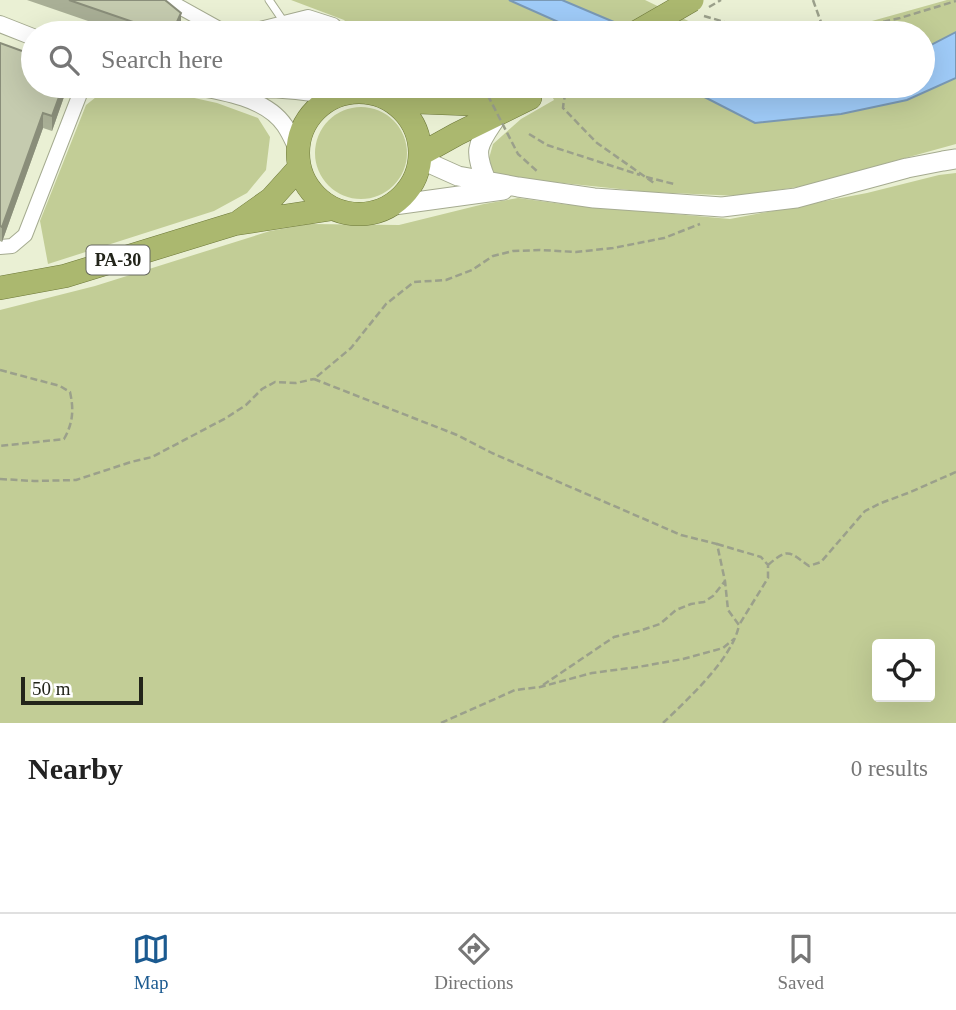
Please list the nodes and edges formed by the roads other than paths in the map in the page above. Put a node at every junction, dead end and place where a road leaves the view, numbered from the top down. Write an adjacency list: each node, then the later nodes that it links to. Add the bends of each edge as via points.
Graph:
1 (167, 0): 4 (street)
2 (269, 0): 5 (lane)
3 (697, 8): 8 (highway, bridge)
4 (205, 21)
5 (283, 21)
6 (292, 21): 7 (street, via 308,17)
7 (320, 21)
8 (665, 21)
9 (0, 24): 10 (street)
10 (21, 32)
11 (77, 98): 27 (street, via 24,235 12,246)
12 (243, 98): 21 (street, via 284,124)
13 (335, 98): 21 (highway, PA-30, via 317,109 303,128)
14 (383, 98): 17 (highway)
15 (496, 98): 17 (highway, via 469,104)
16 (530, 98): 18 (highway)
17 (391, 102): 19 (highway, via 413,124)
18 (497, 116): 19 (highway); 22 (main road, via 479,144 478,163)
19 (420, 156): 22 (main road, via 457,176); 24 (highway, via 415,180)
20 (956, 159): 23 (main road, via 796,198 722,207 594,198)
21 (298, 160): 25 (highway, via 311,192); 26 (highway, PA-30, via 271,199)
22 (486, 180): 23 (main road)
23 (518, 187): 24 (main road)
24 (394, 205): 25 (highway, PA-30, via 363,215)
25 (331, 209): 26 (highway, PA-30)
26 (234, 224): 28 (highway, PA-30, via 65,276)
27 (0, 247)
28 (0, 288)

